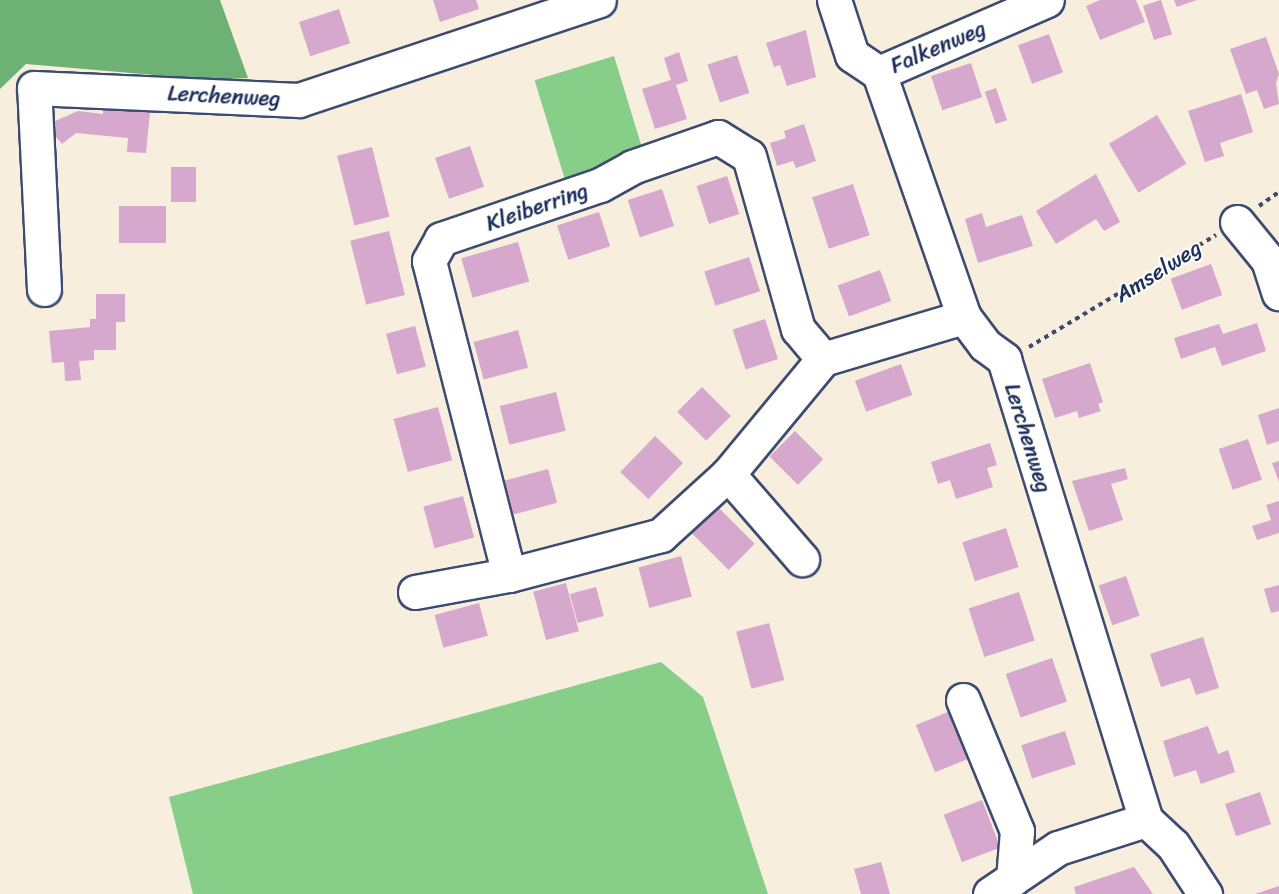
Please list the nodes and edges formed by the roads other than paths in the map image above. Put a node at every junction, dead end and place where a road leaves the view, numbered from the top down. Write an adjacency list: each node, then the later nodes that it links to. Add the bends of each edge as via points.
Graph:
1 (599, 0): 6 (street, Lerchenweg, via 299,100 34,88)
2 (834, 0): 4 (street, Falkenweg, via 852,55)
3 (1047, 0): 4 (street, Falkenweg)
4 (879, 73): 8 (street, Lerchenweg)
5 (1237, 222): 7 (street, via 1268,260)
6 (44, 289)
7 (1279, 293)
8 (964, 317): 9 (street); 15 (street, Lerchenweg, via 985,345 1004,359)
9 (823, 359): 10 (street); 12 (street, Kleiberring, via 798,329 749,156 718,137 632,167 600,185 441,239 429,261)
10 (728, 474): 11 (street); 12 (street, via 661,535)
11 (802, 559)
12 (509, 575): 13 (street)
13 (416, 592)
14 (963, 700): 16 (street, via 1017,831)
15 (1146, 820): 16 (street, via 1058,848); 17 (street, via 1173,845)
16 (1001, 886)
17 (1205, 894)

